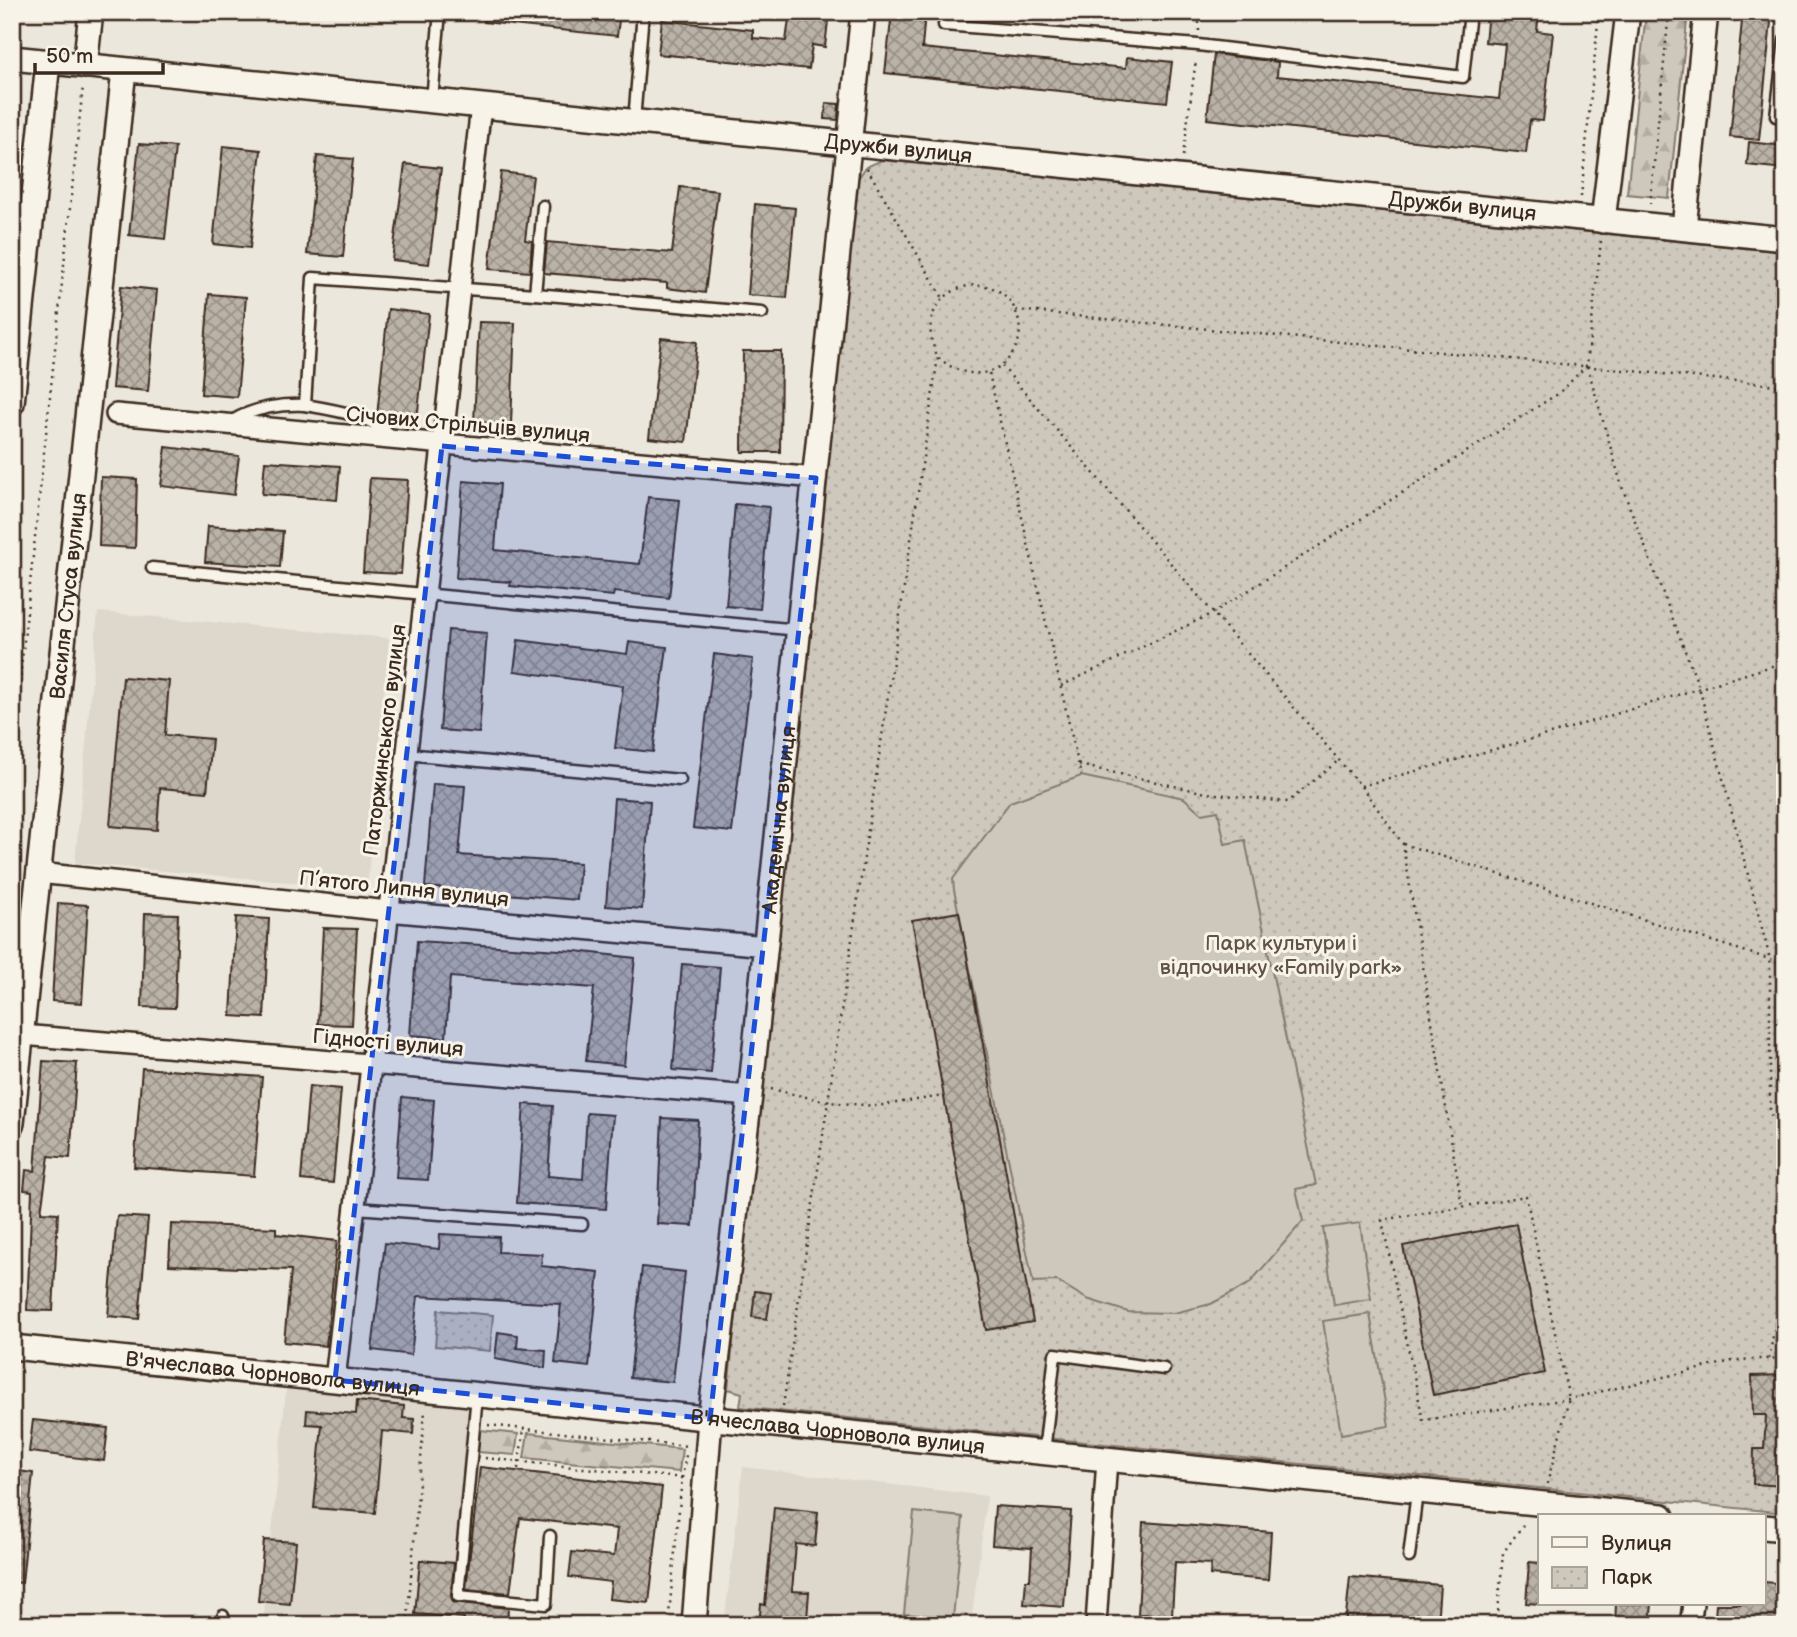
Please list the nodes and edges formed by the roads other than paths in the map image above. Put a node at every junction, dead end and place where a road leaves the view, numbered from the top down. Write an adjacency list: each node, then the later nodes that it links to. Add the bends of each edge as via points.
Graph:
1 (91, 12): 12 (street)
2 (440, 12): 14 (lane)
3 (643, 12): 17 (lane)
4 (863, 12): 18 (street, Академічна вулиця)
5 (946, 12): 6 (lane, via 944,25 1198,45 1463,77)
6 (1470, 12)
7 (1628, 12): 20 (street)
8 (1706, 12): 21 (street)
9 (1785, 40): 16 (lane, via 1776,116)
10 (12, 58): 11 (street, Дружби вулиця)
11 (48, 62): 12 (street, Дружби вулиця); 26 (street)
12 (85, 66): 13 (street, Дружби вулиця)
13 (124, 69): 14 (street, Дружби вулиця); 38 (street, Василя Стуса вулиця)
14 (432, 101): 15 (street, Дружби вулиця)
15 (481, 106): 17 (street, Дружби вулиця); 23 (street, Паторжинського вулиця)
16 (1785, 117)
17 (634, 122): 18 (street, Дружби вулиця)
18 (852, 144): 20 (street, Дружби вулиця); 32 (street, Академічна вулиця)
19 (543, 206): 24 (lane)
20 (1604, 221): 21 (street, Дружби вулиця)
21 (1684, 229): 22 (street, Дружби вулиця)
22 (1785, 239)
23 (460, 288): 24 (lane); 27 (lane, via 313,278); 31 (street, Паторжинського вулиця)
24 (535, 294): 25 (lane)
25 (762, 313)
26 (12, 403)
27 (305, 405): 29 (lane, via 250,412); 30 (lane, via 382,426)
28 (116, 415): 29 (street, Січових Стрільців вулиця)
29 (226, 425): 30 (street, Січових Стрільців вулиця)
30 (397, 442): 31 (street, Січових Стрільців вулиця)
31 (442, 446): 32 (street, Січових Стрільців вулиця); 34 (street, Паторжинського вулиця)
32 (816, 478): 35 (street, Академічна вулиця)
33 (152, 568): 34 (lane)
34 (425, 594): 35 (lane); 36 (street, Паторжинського вулиця)
35 (800, 630): 40 (street, Академічна вулиця)
36 (406, 754): 37 (lane); 39 (street, Паторжинського вулиця)
37 (680, 780)
38 (39, 873): 39 (street, П’ятого Липня вулиця); 41 (street, Василя Стуса вулиця)
39 (388, 911): 40 (street, П’ятого Липня вулиця); 42 (street, Паторжинського вулиця)
40 (766, 947): 43 (street, Академічна вулиця)
41 (22, 1035): 42 (street, Гідності вулиця); 44 (street, Василя Стуса вулиця)
42 (371, 1065): 43 (street, Гідності вулиця); 45 (street, Паторжинського вулиця)
43 (750, 1090): 51 (street, Академічна вулиця)
44 (12, 1123)
45 (355, 1209): 46 (lane); 49 (street, Паторжинського вулиця)
46 (582, 1224)
47 (12, 1347): 49 (street, В'ячеслава Чорновола вулиця)
48 (1164, 1369): 52 (lane, via 1055,1354)
49 (335, 1380): 50 (street, В'ячеслава Чорновола вулиця)
50 (477, 1395): 51 (street, В'ячеслава Чорновола вулиця); 58 (lane, via 458,1596 546,1604)
51 (710, 1419): 52 (street, В'ячеслава Чорновола вулиця); 61 (street, Академічна вулиця)
52 (1044, 1453): 53 (street, В'ячеслава Чорновола вулиця)
53 (1107, 1459): 54 (street, В'ячеслава Чорновола вулиця); 62 (street)
54 (1417, 1491): 55 (street, В'ячеслава Чорновола вулиця); 59 (lane)
55 (1642, 1514)
56 (1766, 1527): 57 (street)
57 (1785, 1529)
58 (550, 1536)
59 (1409, 1557)
60 (1693, 1606): 63 (street)
61 (694, 1625)
62 (1096, 1625)
63 (1690, 1625)

